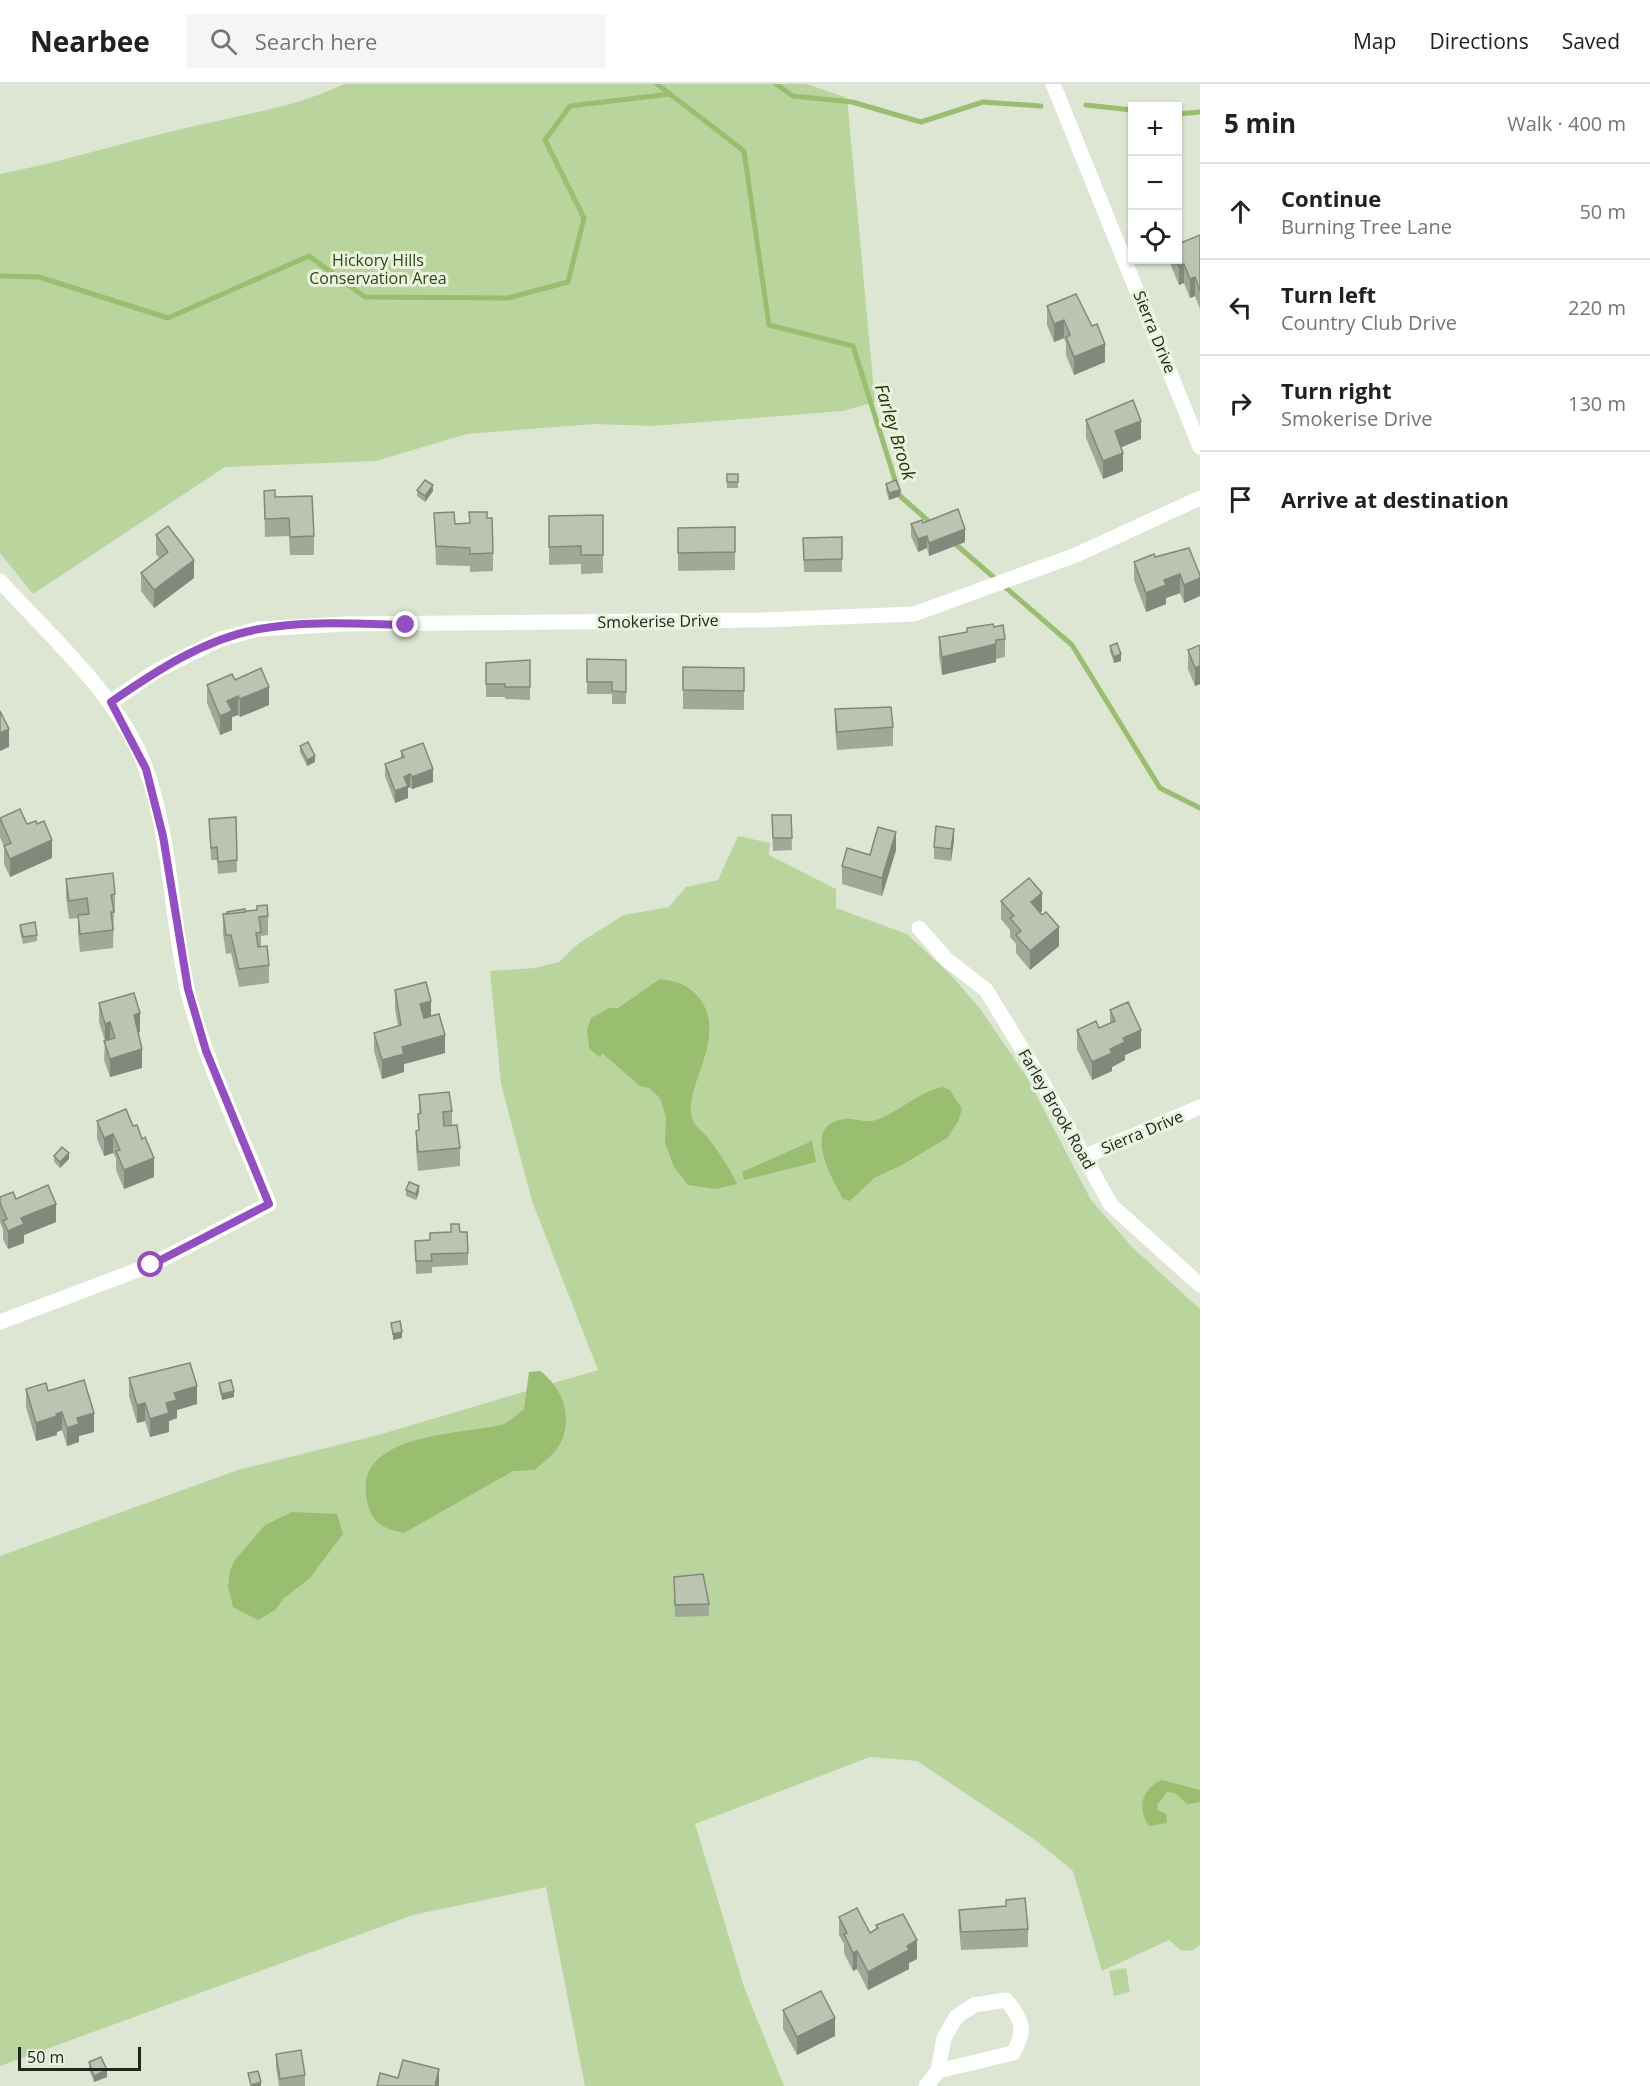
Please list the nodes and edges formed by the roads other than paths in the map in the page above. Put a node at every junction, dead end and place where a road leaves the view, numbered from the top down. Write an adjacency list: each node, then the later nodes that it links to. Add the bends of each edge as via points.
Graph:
1 (1053, 84): 2 (street, Sierra Drive)
2 (1200, 447)
3 (1200, 498): 5 (street, Smokerise Drive, via 1076,555 914,614 759,620 345,624 259,629 221,639 186,656)
4 (0, 581): 5 (street)
5 (111, 702): 10 (street, via 146,769 163,836 188,989 206,1051 269,1204 151,1265)
6 (919, 928): 8 (street, Farley Brook Road, via 946,959 986,990)
7 (1200, 1107): 8 (street, Sierra Drive)
8 (1084, 1157): 9 (street, Farley Brook Road, via 1111,1205)
9 (1200, 1285)
10 (0, 1322)
11 (938, 2071): 11 (street, via 1013,2053 1021,2040 1020,2017 1006,2000 974,2005 956,2017 944,2038); 12 (street)
12 (926, 2086)

